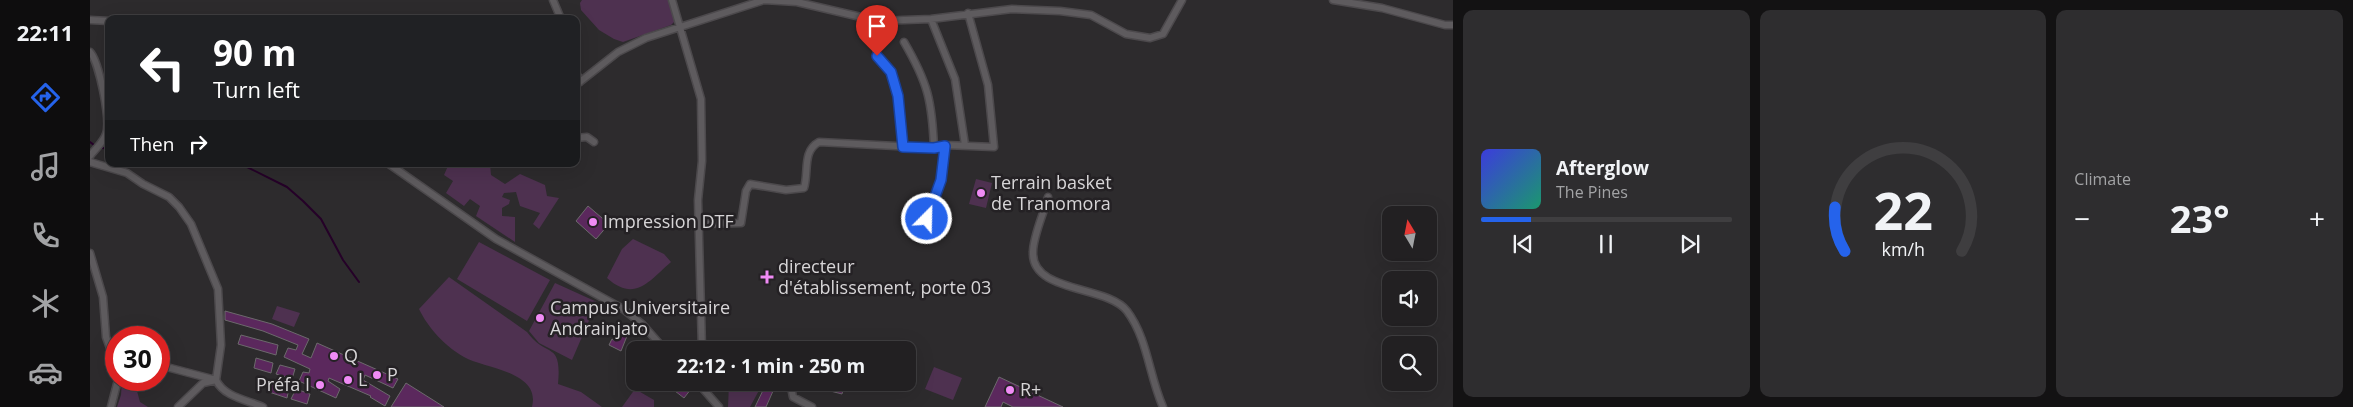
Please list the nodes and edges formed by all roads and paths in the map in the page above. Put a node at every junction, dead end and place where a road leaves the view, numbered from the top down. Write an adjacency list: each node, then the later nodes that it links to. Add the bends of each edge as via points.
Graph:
1 (553, 0): 7 (street)
2 (672, 0): 13 (street)
3 (1182, 0): 6 (street, via 1163,34 1150,38 1126,34 1091,16 1060,11 1012,9)
4 (1333, 0): 12 (street)
5 (747, 2): 8 (street, via 784,1); 13 (street)
6 (968, 13): 9 (street); 21 (street, via 988,85 994,147)
7 (559, 15)
8 (860, 17): 9 (street, via 878,21); 23 (street, via 867,34 876,44 877,56 891,72 898,96)
9 (931, 19): 21 (street, via 955,79)
10 (90, 20): 11 (street)
11 (105, 21)
12 (1453, 25)
13 (681, 27): 16 (street, via 646,38 618,52); 32 (street, via 702,99)
14 (904, 42): 24 (street, via 925,81)
15 (90, 52): 17 (street)
16 (580, 81)
17 (105, 99)
18 (105, 136): 25 (street)
19 (580, 138): 20 (street)
20 (594, 142)
21 (965, 145): 22 (street)
22 (945, 146): 24 (street); 31 (street, via 941,180)
23 (903, 147): 24 (street); 32 (street, via 819,142 809,152 804,188 786,190 750,184 740,222)
24 (934, 148)
25 (90, 156)
26 (90, 162): 27 (street)
27 (105, 166)
28 (107, 167): 38 (street, via 127,173 169,197 191,224 218,290 222,345)
29 (393, 167): 35 (street, via 496,240 623,309)
30 (1048, 197): 49 (street, via 1032,253 1035,263 1042,273 1063,284 1117,301 1127,312 1144,344)
31 (927, 219)
32 (700, 224): 36 (street)
33 (90, 253): 34 (street, via 103,297)
34 (105, 326)
35 (657, 341)
36 (702, 341)
37 (170, 368): 38 (street)
38 (216, 380): 45 (street, via 203,383); 46 (street, via 228,393)
39 (115, 391): 44 (street)
40 (704, 391): 43 (street)
41 (706, 391): 43 (street)
42 (792, 391): 48 (street, via 793,396)
43 (706, 394): 47 (street)
44 (111, 407)
45 (178, 407)
46 (263, 407)
47 (719, 407)
48 (812, 407)
49 (1163, 407)

